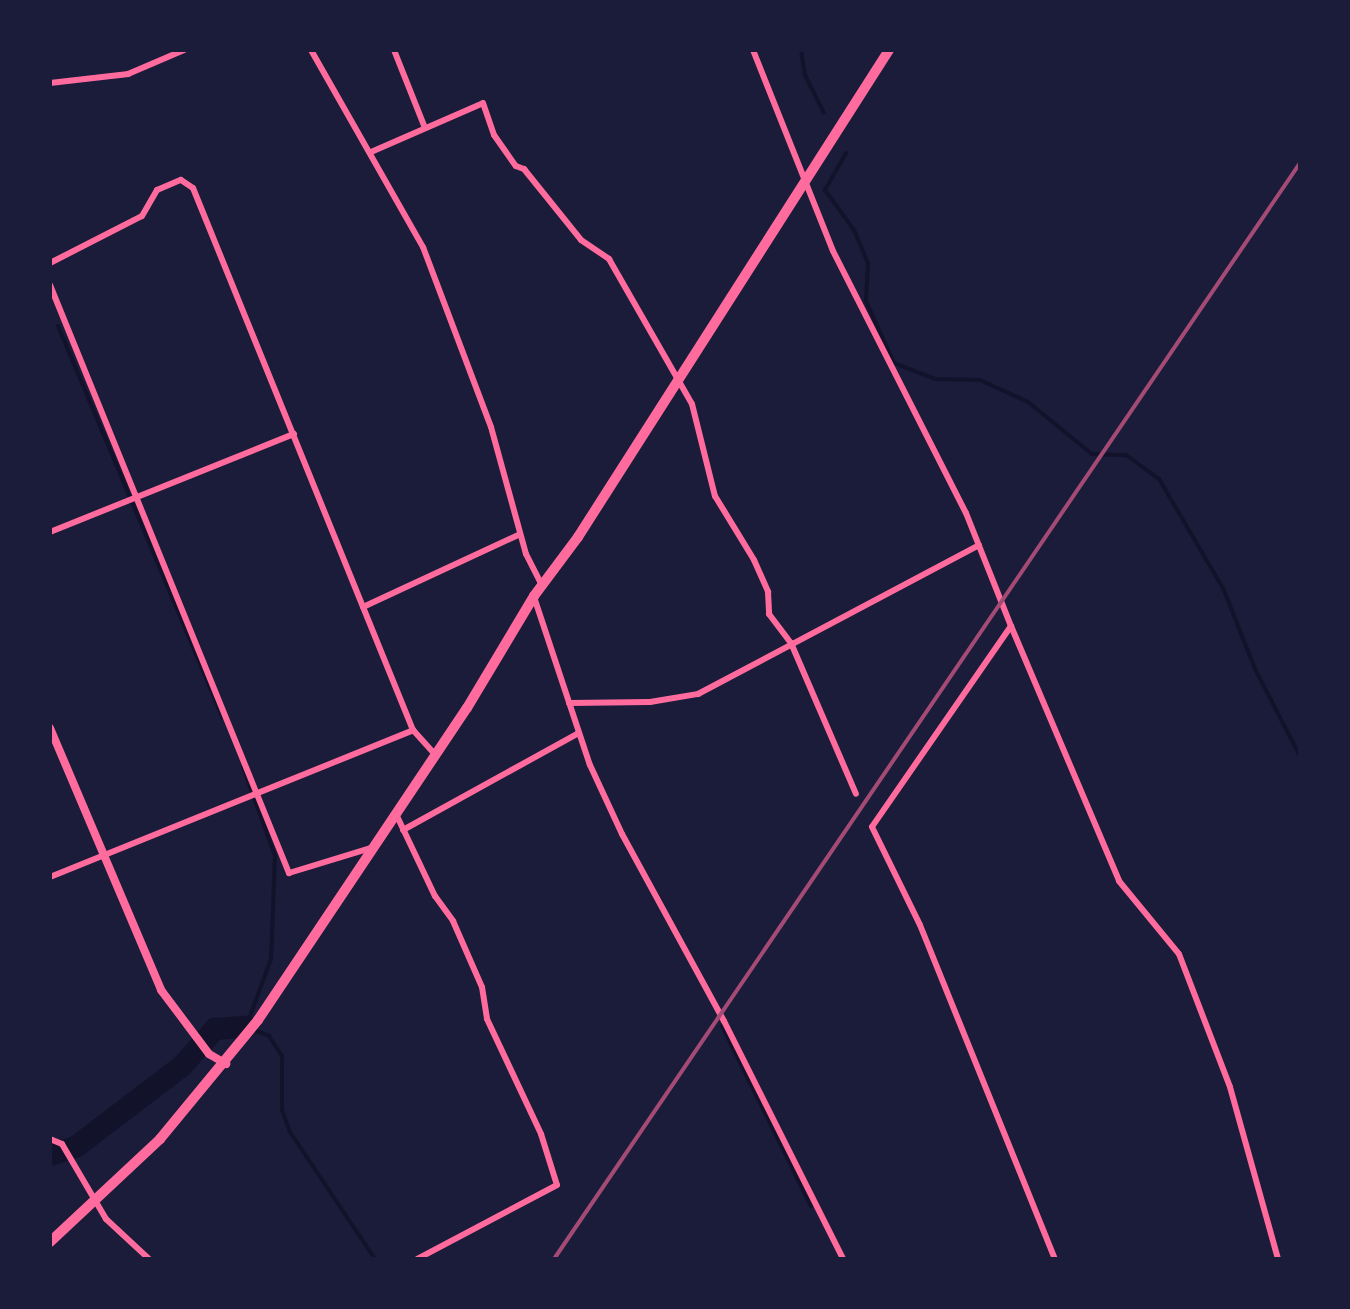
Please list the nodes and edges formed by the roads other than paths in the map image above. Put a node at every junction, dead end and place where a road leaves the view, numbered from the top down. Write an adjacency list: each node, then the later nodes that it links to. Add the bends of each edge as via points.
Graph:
1 (184, 50): 6 (street, via 128,74)
2 (311, 50): 8 (street)
3 (394, 50): 7 (street)
4 (753, 50): 9 (street)
5 (889, 50): 9 (highway)
6 (50, 82)
7 (425, 128): 8 (street); 12 (street, via 483,103 494,135 516,166 524,169 581,240 609,259)
8 (371, 152): 16 (street, via 423,247 491,427)
9 (804, 180): 12 (highway); 17 (street, via 857,303 924,426)
10 (50, 263): 13 (street, via 142,216 157,190 181,180 193,188)
11 (50, 285): 14 (street)
12 (676, 379): 18 (highway); 22 (street, via 700,425 715,496 754,560 768,592 769,614)
13 (294, 434): 14 (street); 20 (street)
14 (139, 496): 15 (street); 28 (street)
15 (50, 532)
16 (520, 534): 18 (street); 20 (street)
17 (979, 545): 21 (street); 22 (street)
18 (542, 586): 19 (highway)
19 (534, 596): 23 (street); 27 (highway)
20 (363, 607): 25 (street)
21 (1011, 626): 42 (street, via 872,827 920,925); 43 (street, via 1119,881 1179,954 1230,1087)
22 (791, 643): 23 (street, via 698,694 650,702); 29 (street)
23 (569, 703): 26 (street)
24 (50, 728): 33 (street)
25 (413, 730): 27 (street); 28 (street)
26 (579, 733): 31 (street); 41 (street, via 622,834 724,1021)
27 (434, 753): 30 (highway)
28 (258, 792): 32 (street, via 289,873); 33 (street)
29 (856, 794)
30 (395, 812): 31 (street); 32 (highway)
31 (403, 830): 40 (street, via 482,987 487,1019 541,1134 557,1185)
32 (372, 848): 35 (highway)
33 (102, 856): 34 (street); 35 (street, via 177,1017 209,1054)
34 (50, 877)
35 (226, 1064): 37 (highway)
36 (50, 1139): 37 (street, via 62,1144)
37 (97, 1202): 38 (highway); 39 (street, via 106,1219)
38 (50, 1242)
39 (149, 1259)
40 (417, 1259)
41 (843, 1259)
42 (1055, 1259)
43 (1278, 1259)

